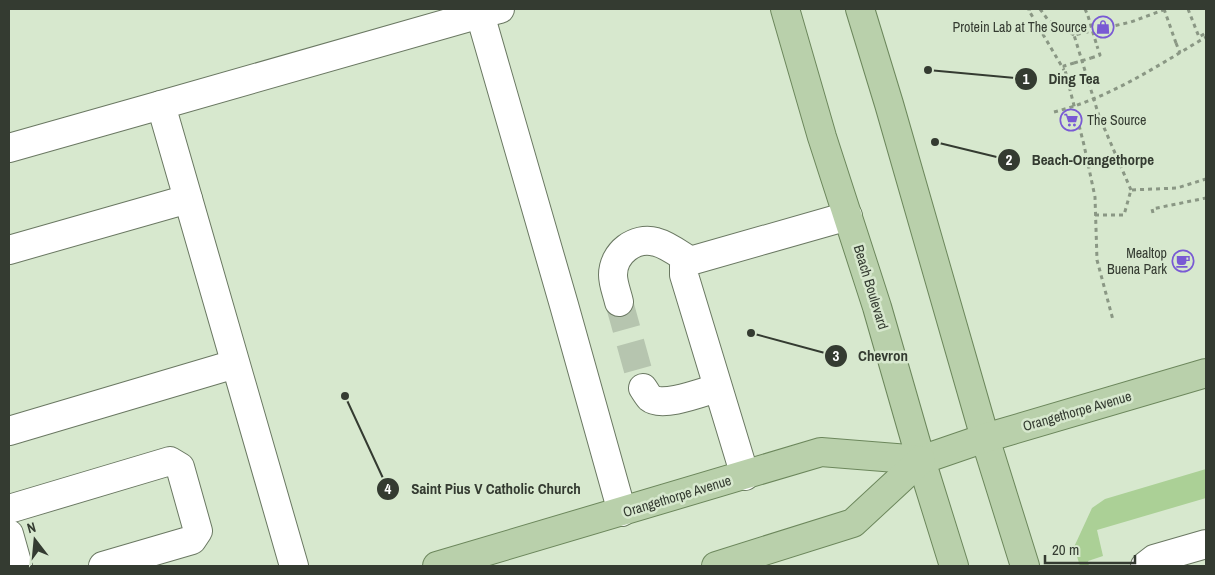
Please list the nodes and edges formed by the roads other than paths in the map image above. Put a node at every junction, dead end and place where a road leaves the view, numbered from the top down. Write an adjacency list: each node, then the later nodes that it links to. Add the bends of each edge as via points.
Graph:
1 (785, 9): 7 (main road, Beach Boulevard)
2 (860, 9): 16 (main road)
3 (490, 12): 4 (lane); 20 (lane, via 564,305)
4 (161, 105): 5 (lane); 6 (lane)
5 (9, 148)
6 (188, 199): 8 (lane); 11 (lane)
7 (848, 216): 9 (lane); 17 (main road, Beach Boulevard, via 878,307)
8 (9, 250)
9 (690, 261): 10 (lane, via 664,244 643,240 634,243 618,256 614,266 613,277); 14 (lane, via 684,266 684,275)
10 (619, 302)
11 (235, 364): 15 (lane); 25 (lane)
12 (1206, 374): 16 (main road, Orangethorpe Avenue)
13 (643, 388): 14 (lane, via 650,398 666,402)
14 (717, 388): 18 (lane)
15 (9, 431)
16 (985, 438): 17 (main road, Orangethorpe Avenue); 29 (main road)
17 (920, 460): 18 (main road, Orangethorpe Avenue, via 821,452); 27 (main road, Orangethorpe Avenue, via 853,523); 28 (main road, Beach Boulevard)
18 (744, 476): 20 (main road, Orangethorpe Avenue)
19 (9, 509): 24 (lane, via 170,461 180,467 198,531 192,540)
20 (622, 512): 26 (main road, Orangethorpe Avenue)
21 (9, 534): 23 (lane)
22 (1206, 544): 30 (lane, via 1154,559)
23 (18, 566)
24 (103, 566)
25 (294, 566)
26 (437, 566)
27 (716, 566)
28 (954, 566)
29 (1025, 566)
30 (1145, 566)

